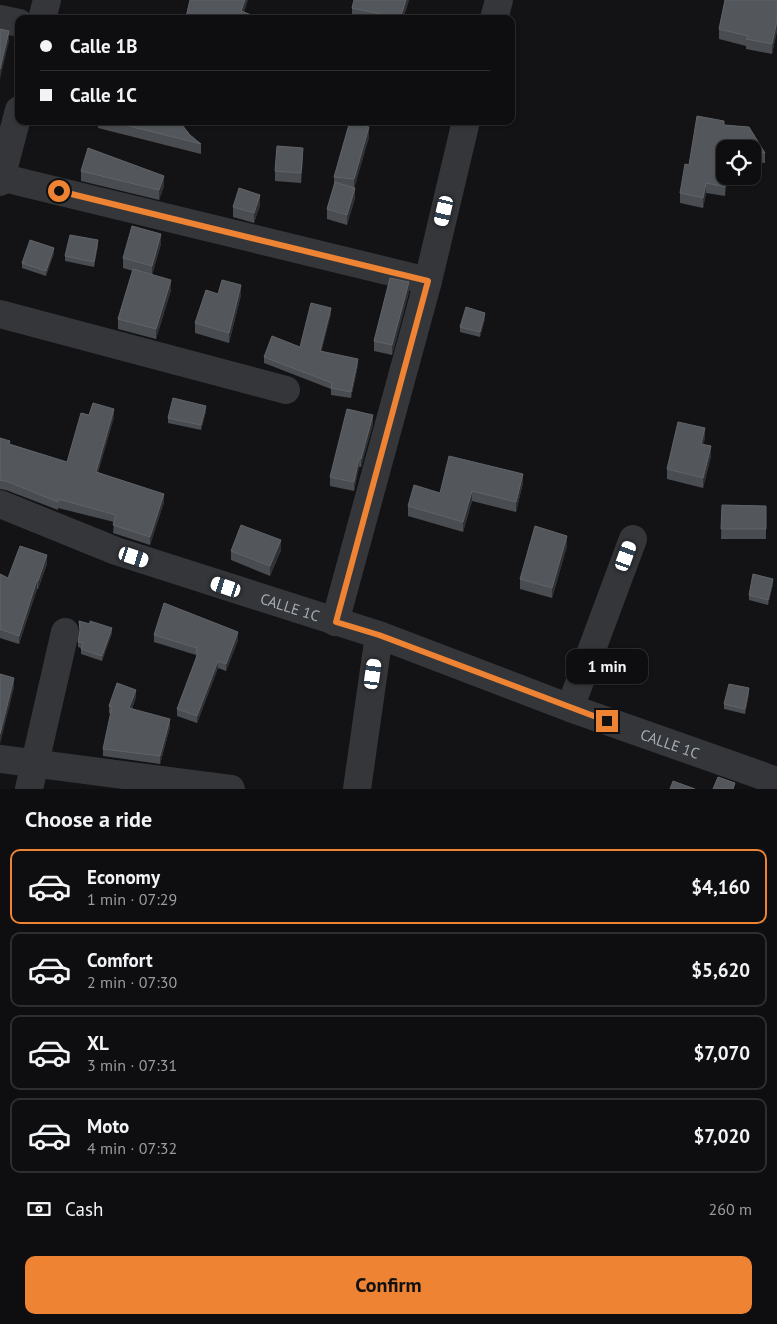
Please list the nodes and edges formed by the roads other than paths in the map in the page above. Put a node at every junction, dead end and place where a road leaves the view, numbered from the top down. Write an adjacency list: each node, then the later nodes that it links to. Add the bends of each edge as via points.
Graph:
1 (47, 0): 3 (street)
2 (499, 0): 4 (street)
3 (43, 15)
4 (495, 15)
5 (0, 19): 6 (street)
6 (15, 22)
7 (15, 124): 9 (street)
8 (460, 125): 10 (street)
9 (0, 178): 10 (street)
10 (428, 281): 15 (street)
11 (0, 314): 12 (street)
12 (286, 390)
13 (0, 504): 15 (street, CALLE 1C, via 116,551)
14 (633, 539): 18 (street)
15 (336, 622): 17 (street, CALLE 1C)
16 (65, 632): 20 (street)
17 (379, 635): 18 (street, CALLE 1C); 25 (street)
18 (570, 708): 21 (street, CALLE 1C)
19 (0, 759): 20 (street)
20 (34, 762): 23 (street); 24 (street)
21 (777, 781)
22 (777, 785): 26 (street)
23 (29, 789)
24 (231, 789)
25 (357, 789)
26 (776, 789)

